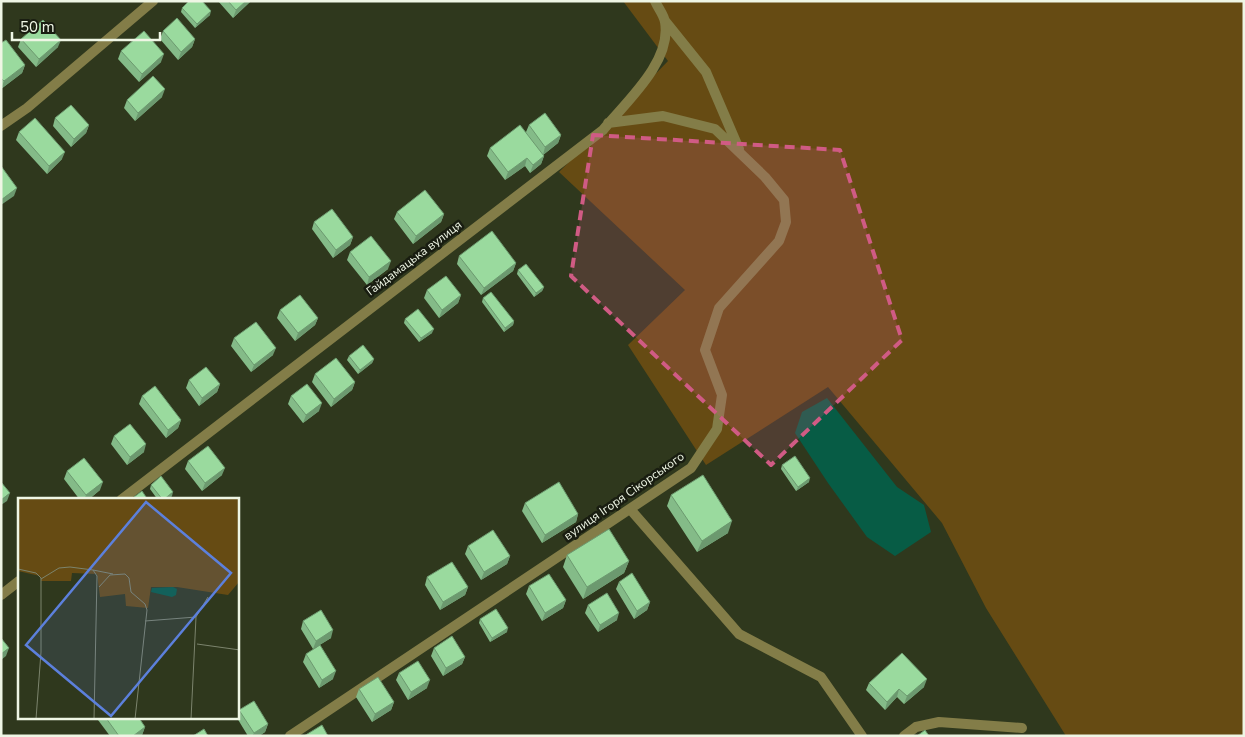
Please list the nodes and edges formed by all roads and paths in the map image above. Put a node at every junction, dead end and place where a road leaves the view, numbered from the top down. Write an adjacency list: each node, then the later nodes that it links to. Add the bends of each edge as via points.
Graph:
1 (153, 1): 5 (street, via 27,108)
2 (655, 1): 3 (street, Гайдамацька вулиця)
3 (665, 21): 4 (street, Гайдамацька вулиця, via 665,44 653,70); 6 (street, вулиця Ігоря Сікорського, via 706,72)
4 (608, 123): 6 (street, вулиця Ігоря Сікорського, via 663,116 715,129); 7 (street, Гайдамацька вулиця)
5 (1, 126)
6 (740, 154): 8 (street, вулиця Ігоря Сікорського, via 784,200 786,222 780,242 719,308 705,350 722,395 717,429 691,468)
7 (124, 498)
8 (630, 509): 12 (street, вулиця Ігоря Сікорського); 13 (street, via 739,634 821,677)
9 (18, 582): 10 (street)
10 (1, 595)
11 (1022, 728): 14 (street, via 939,722 916,727)
12 (290, 736)
13 (862, 736)
14 (904, 736)

